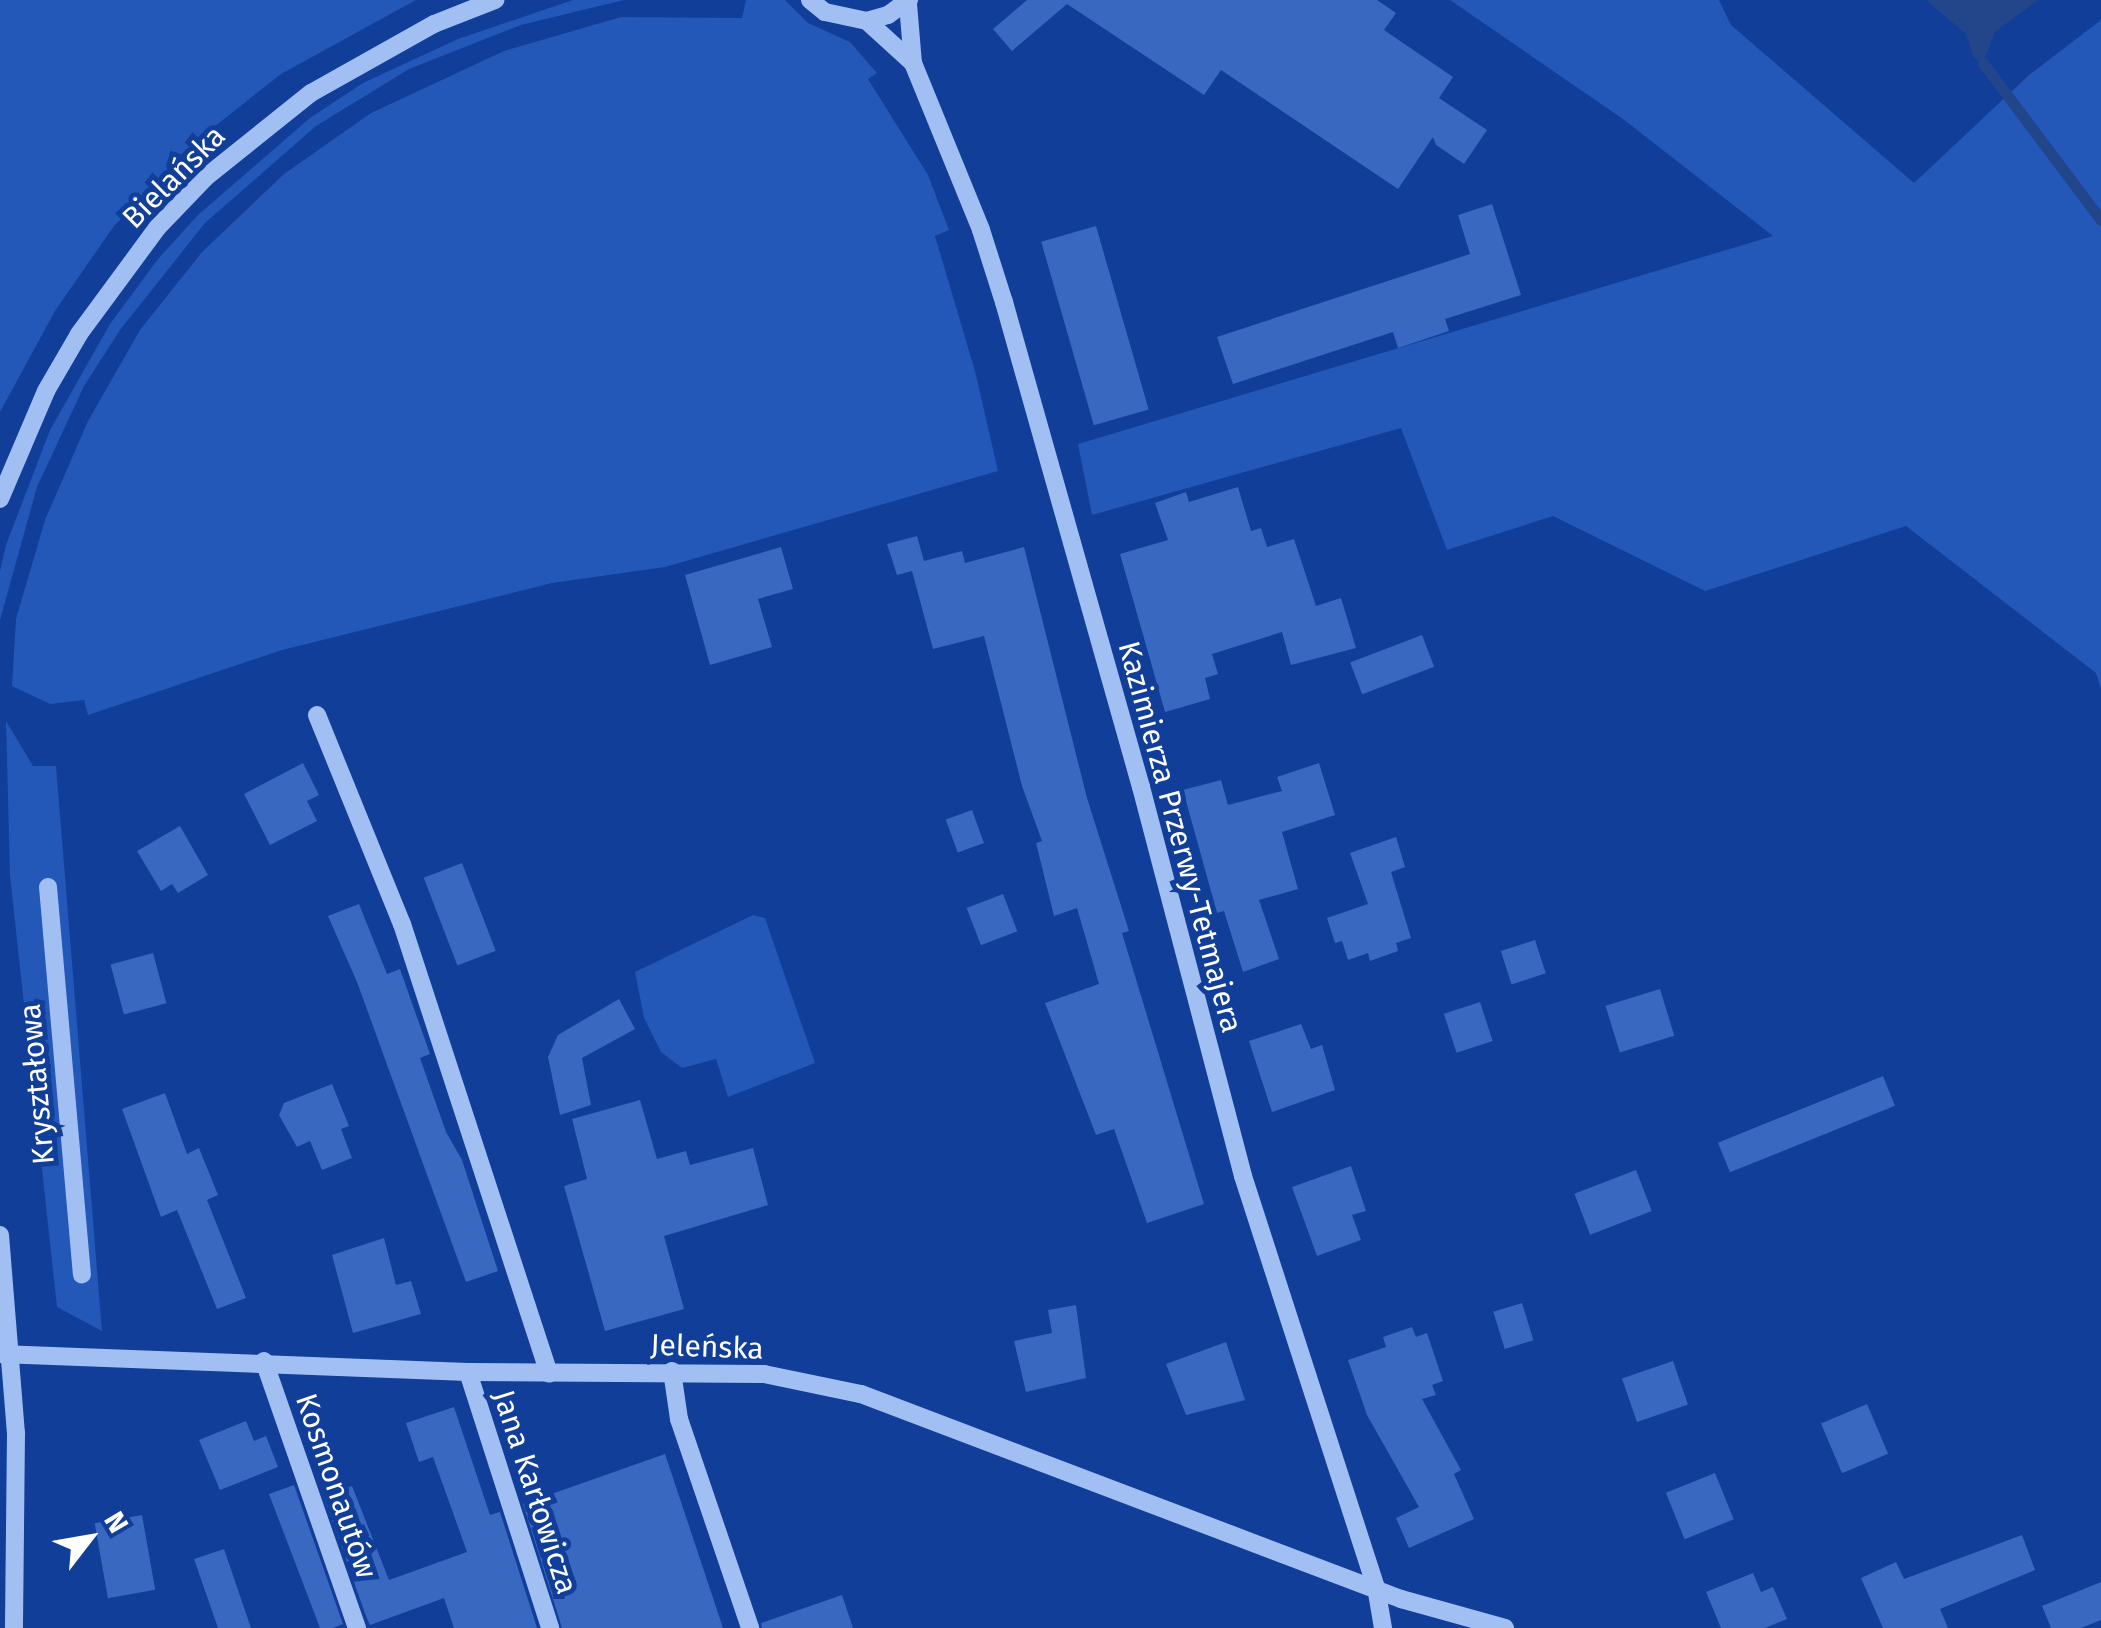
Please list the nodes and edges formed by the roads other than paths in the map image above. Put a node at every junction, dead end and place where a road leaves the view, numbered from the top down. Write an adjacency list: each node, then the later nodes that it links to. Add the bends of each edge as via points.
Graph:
1 (495, 0): 6 (street, Bielańska, via 434,24 328,83 206,177 158,227 78,334)
2 (810, 0): 4 (street, via 826,12)
3 (908, 2): 4 (street); 5 (street)
4 (867, 20): 5 (street)
5 (913, 63): 16 (street, Kazimierza Przerwy-Tetmajera, via 1004,302 1243,1176)
6 (0, 499)
7 (317, 715): 15 (street, via 402,924)
8 (48, 887): 10 (street, Kryształowa)
9 (0, 1235): 11 (street)
10 (82, 1275)
11 (6, 1354): 12 (street, Jeleńska); 17 (street, via 18,1501)
12 (264, 1362): 14 (street, Jeleńska); 18 (street, Kosmonautów)
13 (672, 1371): 15 (street, Jeleńska); 16 (street, Jeleńska, via 764,1374 862,1394); 20 (street, via 679,1419)
14 (468, 1372): 15 (street, Jeleńska); 19 (street, Jana Karłowicza)
15 (549, 1374)
16 (1376, 1588): 21 (street, Kazimierza Przerwy-Tetmajera); 22 (street, Jeleńska)
17 (14, 1628)
18 (357, 1628)
19 (550, 1628)
20 (750, 1628)
21 (1383, 1628)
22 (1505, 1628)

